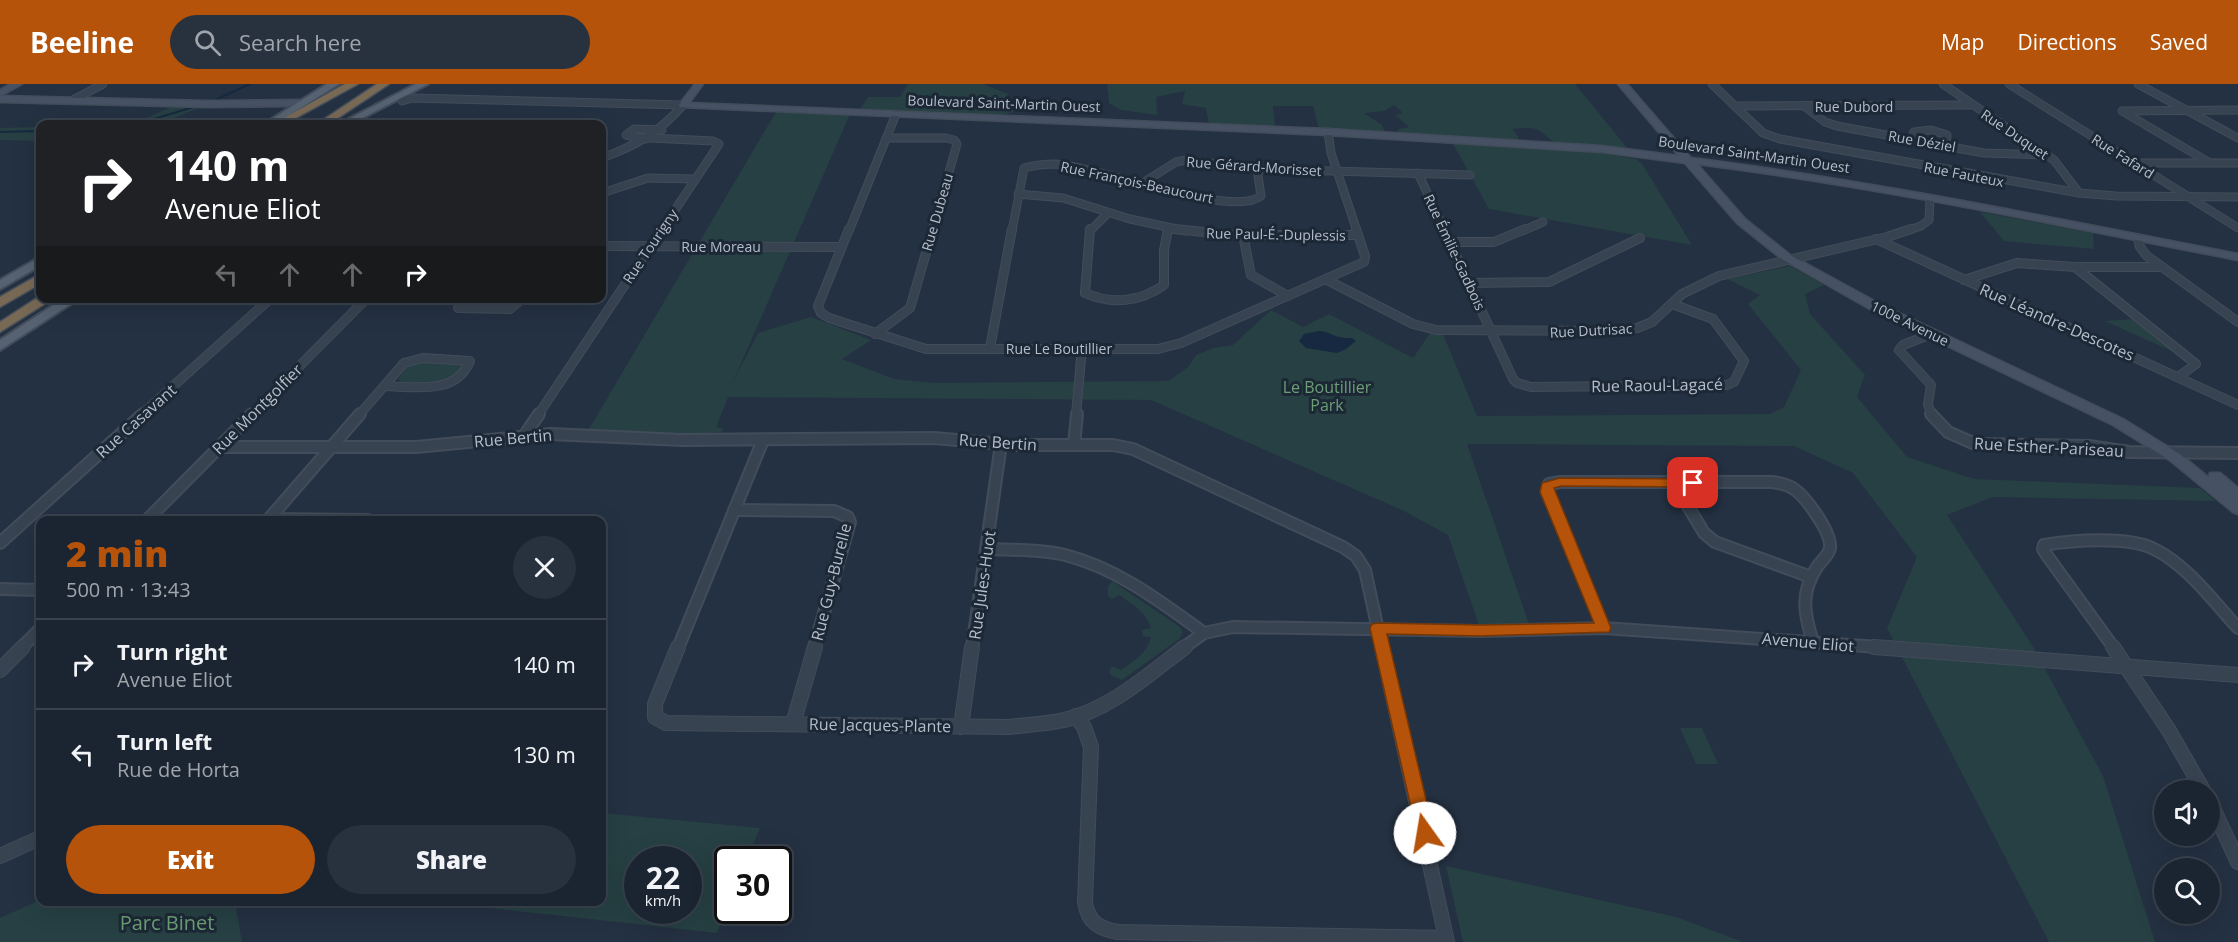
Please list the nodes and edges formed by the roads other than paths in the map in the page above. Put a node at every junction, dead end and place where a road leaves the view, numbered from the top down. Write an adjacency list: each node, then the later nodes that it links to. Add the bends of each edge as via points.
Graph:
1 (18, 84): 15 (street)
2 (103, 84): 18 (street)
3 (334, 84): 19 (main road)
4 (354, 84): 28 (highway); 29 (highway)
5 (384, 84): 30 (highway)
6 (403, 84): 31 (main road)
7 (423, 84): 32 (main road)
8 (699, 84): 20 (street)
9 (1622, 84): 42 (street, 100e Avenue)
10 (1632, 84): 42 (street, 100e Avenue)
11 (1712, 84): 22 (street, Rue Fauteux)
12 (1943, 84): 21 (street, Rue Duquet)
13 (2008, 84): 43 (street, Rue Fafard)
14 (2138, 84): 24 (street)
15 (0, 93)
16 (0, 99): 18 (street)
17 (434, 99): 20 (street, Boulevard Saint-Martin Ouest)
18 (73, 100): 19 (street)
19 (304, 103): 27 (main road)
20 (683, 105): 26 (street, Boulevard Saint-Martin Ouest); 33 (street)
21 (1973, 105): 23 (street, Rue Dubord); 40 (street, Rue Duquet)
22 (1735, 106): 23 (street, Rue Dubord); 53 (street, Rue Fauteux, via 1763,133 1775,138)
23 (1804, 106): 38 (street, Rue Déziel, via 1829,124)
24 (2187, 110): 25 (street); 37 (street); 44 (street, via 2122,111)
25 (2238, 110)
26 (896, 114): 34 (street, Boulevard Saint-Martin Ouest); 36 (street, Rue Le Boutillier)
27 (276, 120)
28 (286, 120)
29 (297, 120)
30 (328, 120)
31 (350, 120)
32 (352, 120)
33 (662, 130): 35 (street); 35 (street, via 634,129 626,135)
34 (1328, 132): 42 (street, Boulevard Saint-Martin Ouest, via 1572,147); 47 (street, Rue Le Boutillier)
35 (649, 138): 41 (street); 50 (street, Rue Tourigny, via 718,143)
36 (886, 138): 70 (street, Rue Le Boutillier); 93 (street, Rue Dubeau, via 946,138 957,144 910,308)
37 (2238, 138)
38 (1912, 139): 39 (street, Rue Déziel); 39 (street, via 1917,130 1938,131 1947,135)
39 (1946, 146): 40 (street, Rue Déziel, via 1995,154)
40 (2047, 155): 53 (street, Rue Duquet)
41 (606, 156)
42 (1697, 161): 57 (street, Boulevard Saint-Martin Ouest); 72 (street, 100e Avenue, via 1748,227)
43 (2134, 163): 44 (street); 55 (street, Rue Fafard)
44 (2210, 163): 45 (street)
45 (2238, 163)
46 (1257, 169): 47 (street, Rue Gérard-Morisset); 51 (street, Rue Gérard-Morisset, via 1182,160); 51 (street, Rue François-Beaucourt, via 1261,196 1253,201 1200,198)
47 (1337, 171): 48 (street, Rue Gérard-Morisset); 63 (street, Rue Le Boutillier)
48 (1418, 173): 49 (street, Rue Gérard-Morisset); 67 (street, Rue Émilie-Gadbois)
49 (1470, 176)
50 (695, 179): 52 (street, via 648,178); 69 (street, Rue Tourigny)
51 (1141, 184): 54 (street, Rue François-Beaucourt, via 1087,169 1034,164 1023,170)
52 (606, 192)
53 (2079, 193): 55 (street, Rue Fauteux)
54 (1018, 194): 58 (street, Rue Paul-É.-Duplessis, via 1063,198); 96 (street, Rue François-Beaucourt)
55 (2188, 197): 56 (street, Rue Fauteux); 61 (street, Rue Fafard)
56 (2238, 197)
57 (1930, 199): 65 (street, Boulevard Saint-Martin Ouest); 66 (street, Rue Dutrisac, via 1926,224)
58 (1108, 213): 60 (street, Rue Paul-É.-Duplessis); 60 (street, via 1090,228 1084,276 1085,293 1099,299 1137,298 1164,285)
59 (1543, 222): 67 (street, via 1494,242)
60 (1168, 228): 62 (street, Rue Paul-É.-Duplessis)
61 (2238, 228)
62 (1243, 235): 63 (street, Rue Paul-É.-Duplessis); 81 (street, via 1251,275)
63 (1358, 235): 77 (street, Rue Le Boutillier, via 1364,262)
64 (1640, 238): 79 (street, via 1549,282)
65 (2138, 238): 71 (street, Boulevard Saint-Martin Ouest); 75 (street, via 2143,252)
66 (1876, 239): 72 (street, Rue Dutrisac); 78 (street, Rue Léandre-Descotes)
67 (1450, 242): 79 (street, Rue Émilie-Gadbois)
68 (606, 246): 69 (street, Rue Moreau)
69 (650, 246): 70 (street, Rue Moreau); 101 (street, Rue Tourigny)
70 (841, 247): 93 (street, Rue Le Boutillier, via 819,311)
71 (2238, 257)
72 (1794, 258): 89 (street, Rue Dutrisac, via 1707,281); 94 (street, 100e Avenue, via 1865,301); 108 (street, 100e Avenue, via 2117,412)
73 (36, 263): 80 (main road)
74 (2075, 267): 75 (street); 78 (street, via 2017,263); 98 (street, via 2196,364)
75 (2162, 267): 90 (street)
76 (36, 280): 82 (highway)
77 (1327, 280): 81 (street, Rue Le Boutillier); 92 (street, Rue Dutrisac, via 1421,327)
78 (1964, 280): 98 (street, Rue Léandre-Descotes)
79 (1469, 283): 92 (street, Rue Émilie-Gadbois)
80 (0, 285)
81 (1288, 296): 97 (street, Rue Le Boutillier, via 1170,347)
82 (0, 303)
83 (39, 303): 91 (highway)
84 (66, 303): 95 (main road)
85 (265, 303): 116 (street, Rue Casavant)
86 (362, 303): 105 (street, Rue Montgolfier)
87 (461, 303): 88 (street, via 458,307 464,310 510,309)
88 (519, 303)
89 (1672, 304): 92 (street, Rue Dutrisac, via 1652,322 1629,330); 92 (street, Rue Raoul-Lagacé, via 1717,322 1744,361 1734,382 1524,385 1513,378)
90 (2238, 322)
91 (0, 328)
92 (1491, 332)
93 (875, 334): 96 (street, Rue Le Boutillier, via 926,349)
94 (1931, 334): 107 (street, 100e Avenue, via 2109,417); 107 (street, Rue Esther-Pariseau, via 1899,350 1931,385 1931,414 1957,439 1975,444)
95 (0, 346)
96 (990, 348): 97 (street, Rue Le Boutillier)
97 (1082, 348): 104 (street)
98 (2178, 377): 100 (street, Rue Léandre-Descotes)
99 (385, 386): 99 (street, via 450,384 462,376 470,361 412,360 401,366); 106 (street)
100 (2238, 405)
101 (524, 436): 102 (street, Rue Bertin); 106 (street, Rue Bertin, via 424,447)
102 (762, 440): 103 (street, Rue Bertin, via 934,438); 113 (street, Rue Jacques-Plante)
103 (1001, 444): 104 (street, Rue Bertin); 117 (street, Rue Jules-Huot)
104 (1074, 445): 121 (street, Rue Bertin, via 1133,449 1343,547 1356,556 1365,570)
105 (219, 447): 106 (street, Rue Bertin); 114 (street, Rue Montgolfier)
106 (331, 447): 115 (street)
107 (2167, 452): 108 (street, Rue Esther-Pariseau); 112 (street, 100e Avenue)
108 (2185, 453): 109 (street, Rue Esther-Pariseau); 111 (street, 100e Avenue)
109 (2238, 453)
110 (1674, 483): 118 (street, via 1704,533 1715,542); 118 (street, via 1772,482 1796,490 1830,540 1828,552); 122 (street, via 1560,482 1547,486)
111 (2238, 495)
112 (2238, 509)
113 (734, 510): 131 (street, Rue Guy-Burelle, via 834,511 849,518); 131 (street, Rue Jacques-Plante, via 655,704 655,717 674,724)
114 (151, 516)
115 (272, 516)
116 (0, 543)
117 (987, 549): 125 (street, via 1036,551 1086,561 1124,579); 132 (street, Rue Jules-Huot)
118 (1811, 577): 126 (street, via 1802,605)
119 (0, 589): 120 (street)
120 (36, 590)
121 (1378, 628): 122 (street, Avenue Eliot); 125 (street, Rue Jacques-Plante, via 1233,627); 138 (street, Rue Bertin)
122 (1604, 628): 126 (street, Avenue Eliot)
123 (2238, 628): 127 (street, via 2169,558 2153,548 2138,544 2044,545 2046,554)
124 (36, 633): 128 (street)
125 (1204, 633): 130 (street, Rue Jacques-Plante, via 1121,694)
126 (1813, 642): 127 (street, Avenue Eliot)
127 (2128, 667): 129 (street, Avenue Eliot); 133 (street)
128 (0, 670)
129 (2238, 675)
130 (1076, 716): 132 (street, Rue Jacques-Plante, via 1009,727); 138 (street, via 1091,747 1085,902 1086,914 1094,925 1118,932)
131 (793, 724): 132 (street, Rue Jacques-Plante)
132 (961, 727)
133 (2198, 780)
134 (2220, 823): 137 (street)
135 (36, 840): 136 (street)
136 (0, 856)
137 (2238, 862)
138 (1446, 940)

